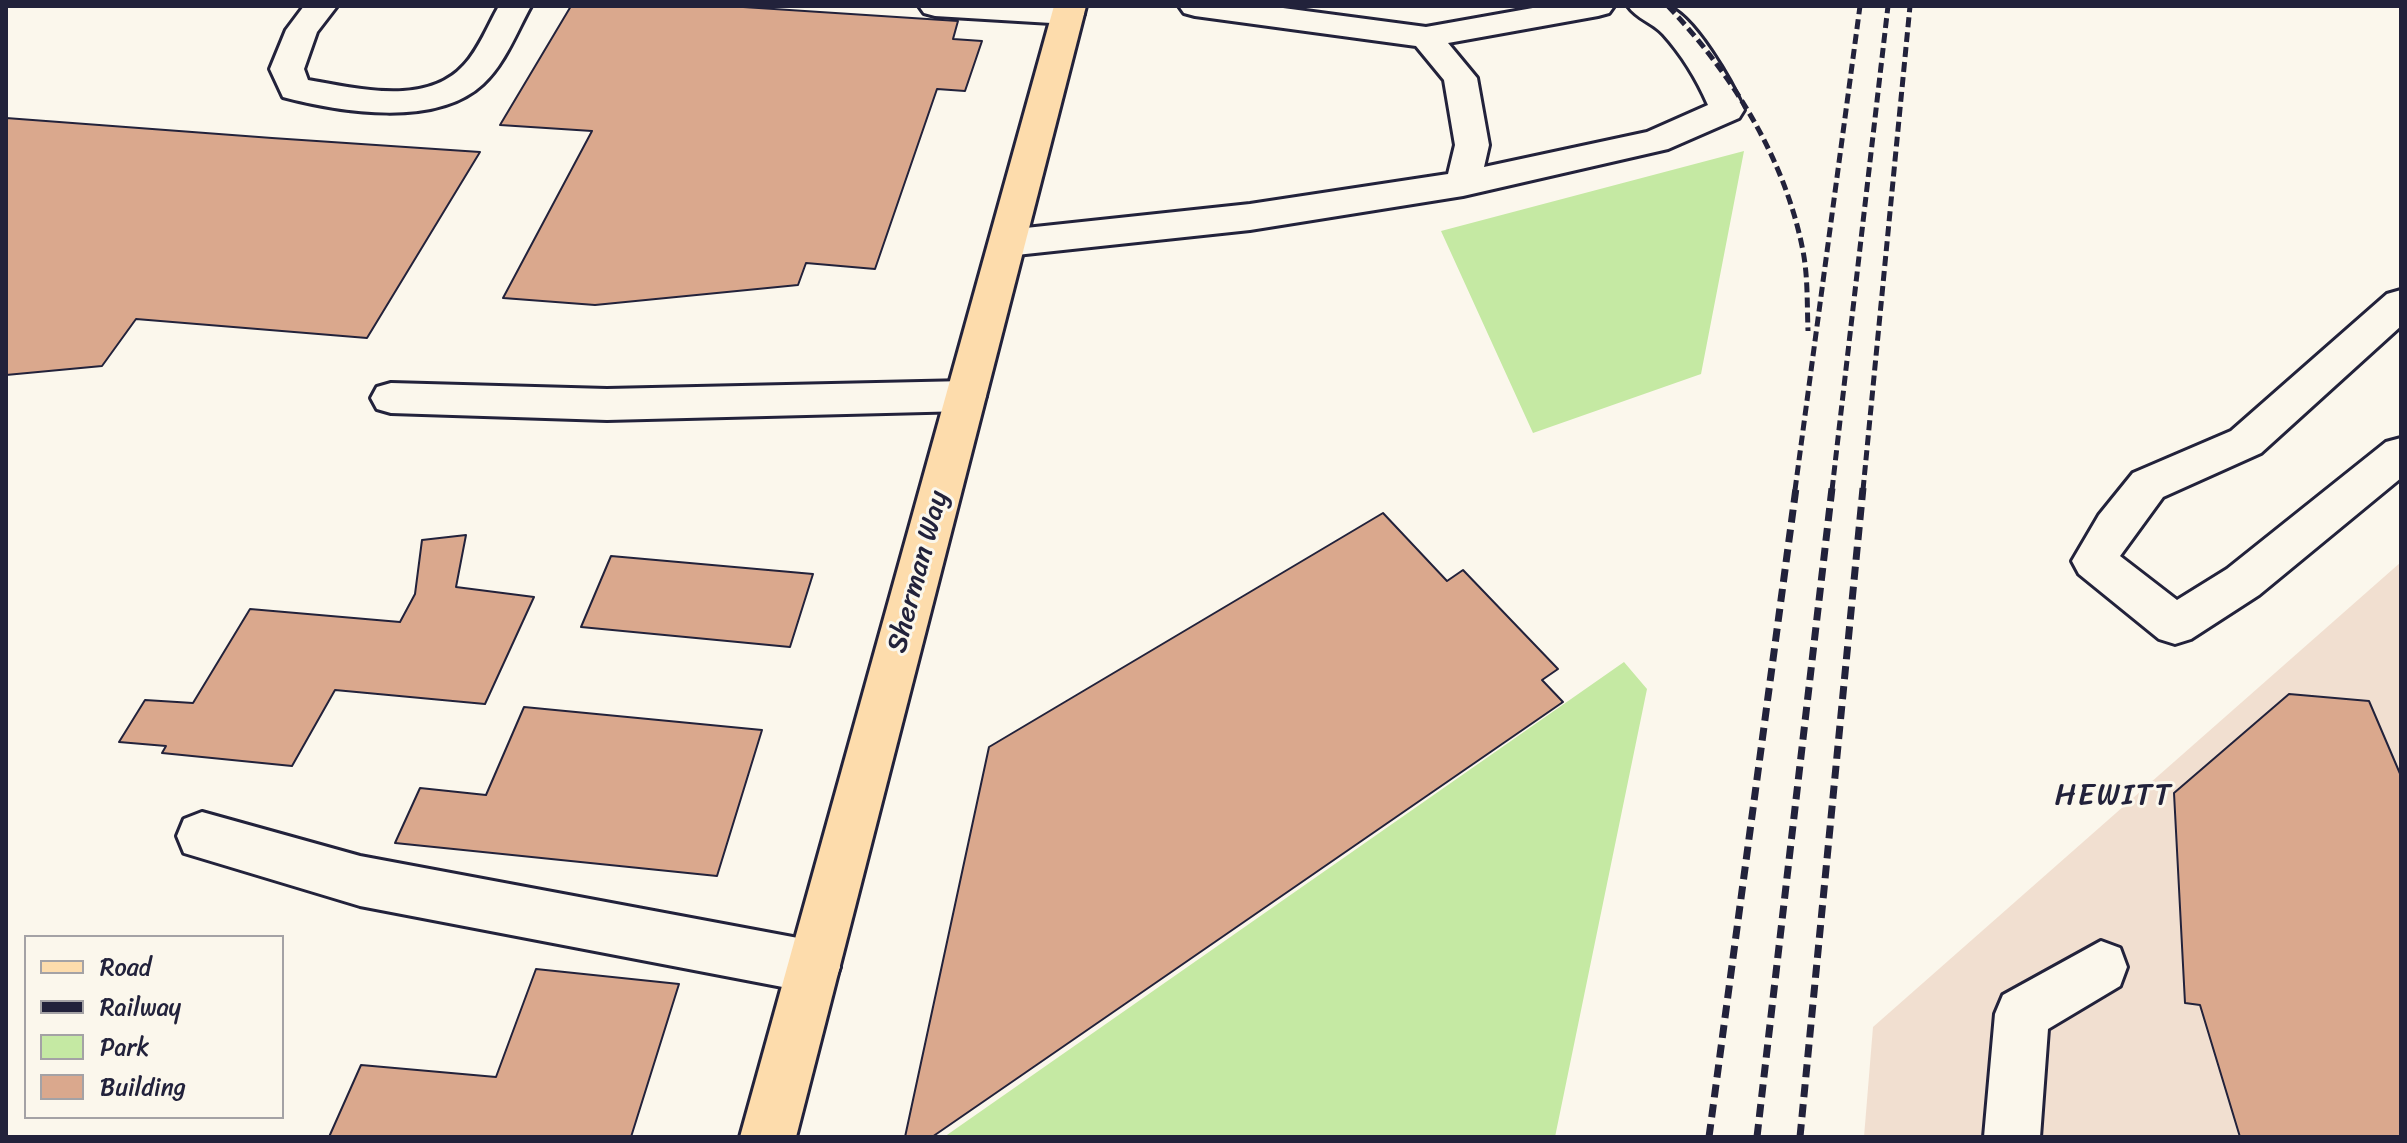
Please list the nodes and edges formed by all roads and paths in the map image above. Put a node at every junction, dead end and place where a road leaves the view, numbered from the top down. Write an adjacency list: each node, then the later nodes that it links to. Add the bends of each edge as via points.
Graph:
1 (515, 6): 7 (lane, via 473,76 440,97 391,102 295,89 287,69)
2 (935, 6): 6 (lane)
3 (1195, 6): 8 (lane)
4 (1598, 6): 8 (lane)
5 (1644, 6): 9 (lane, via 1673,25 1714,80 1727,110 1656,141)
6 (1069, 10): 10 (main road, Sherman Way)
7 (312, 18)
8 (1426, 37): 9 (lane, via 1460,78 1472,145)
9 (1463, 184): 10 (lane, via 1250,217)
10 (1007, 243): 12 (main road, Sherman Way)
11 (2401, 304): 14 (lane, via 2246,442 2148,485 2094,561 2175,625 2243,582)
12 (966, 396): 13 (lane, via 609,404); 16 (main road, Sherman Way)
13 (391, 398)
14 (2401, 454)
15 (202, 836): 16 (lane, via 360,881)
16 (814, 967): 18 (main road, Sherman Way)
17 (2101, 967): 19 (lane, via 2022,1014)
18 (768, 1137)
19 (2012, 1137)

